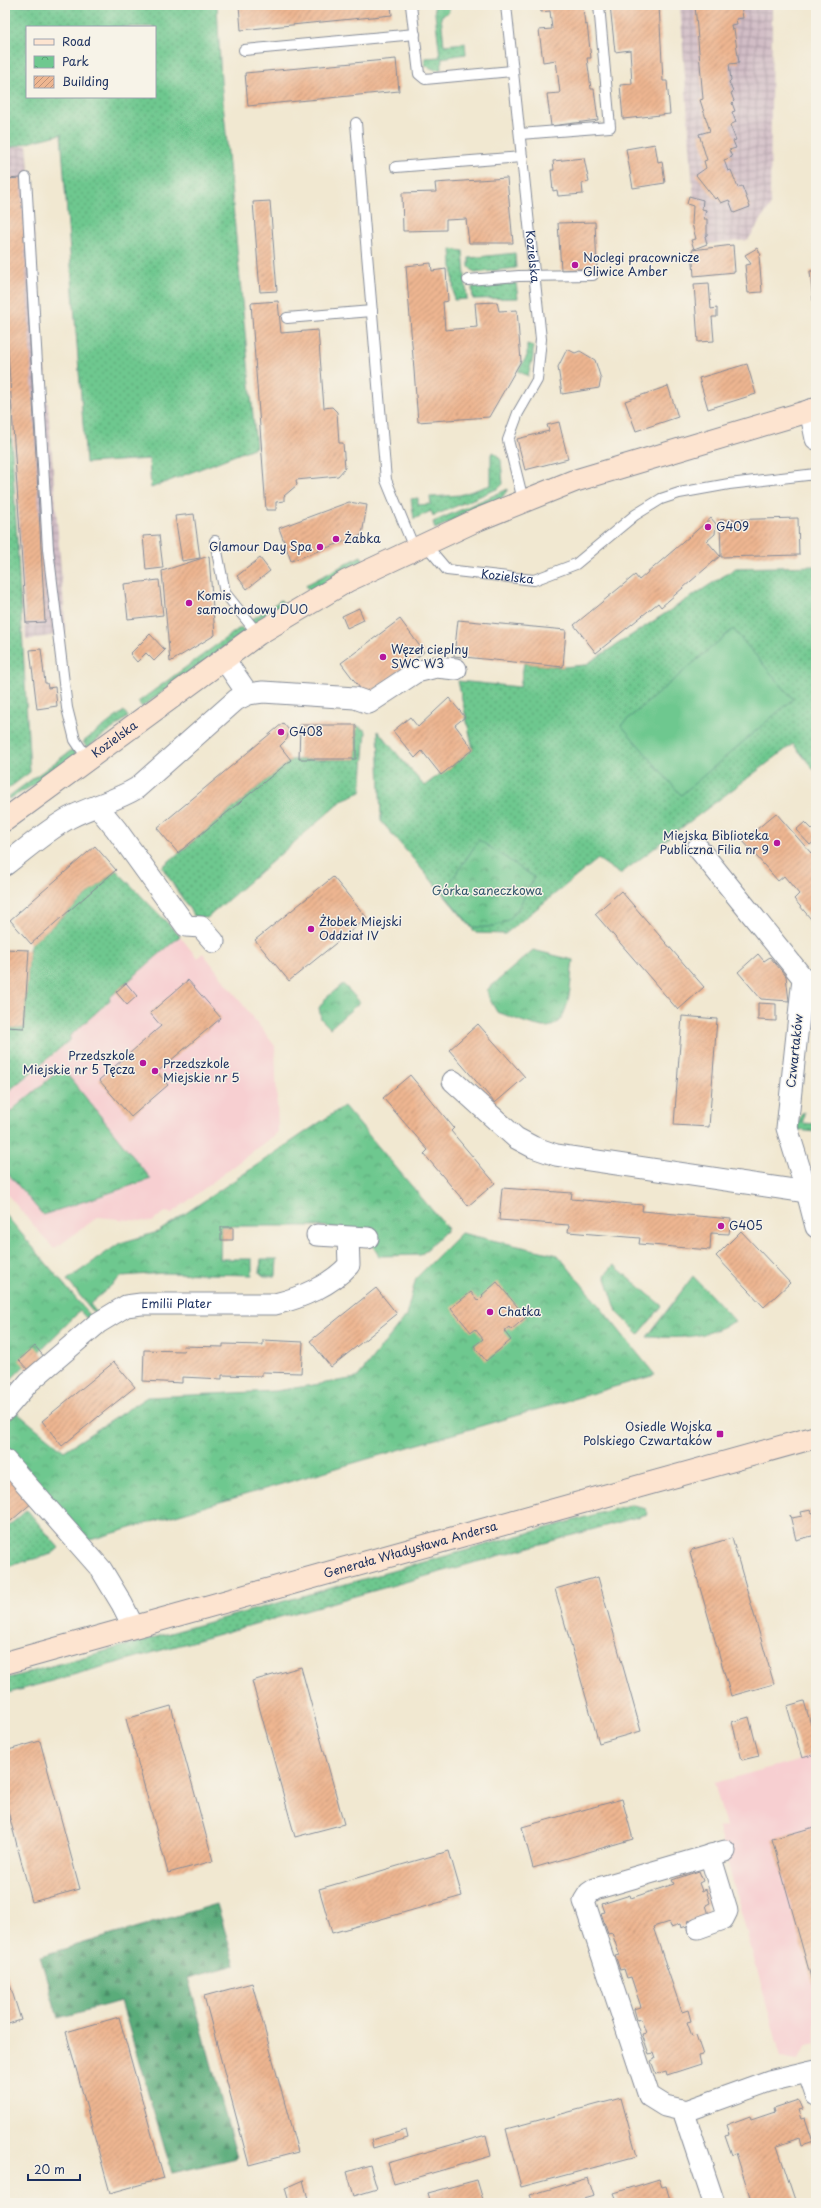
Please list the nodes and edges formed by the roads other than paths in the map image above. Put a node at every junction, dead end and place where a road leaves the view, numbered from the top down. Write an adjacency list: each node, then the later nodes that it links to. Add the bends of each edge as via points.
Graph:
1 (411, 5): 4 (lane)
2 (506, 5): 6 (lane, Kozielska)
3 (599, 5): 8 (lane, via 610,127)
4 (415, 34): 5 (lane); 6 (lane, via 419,74 425,79)
5 (244, 50)
6 (512, 71): 8 (lane, Kozielska)
7 (356, 123): 15 (lane)
8 (520, 134): 9 (lane, Kozielska)
9 (522, 157): 10 (lane); 13 (lane, Kozielska)
10 (396, 167)
11 (26, 178): 27 (lane, via 48,549 66,708 75,740)
12 (593, 275): 13 (lane)
13 (534, 277): 14 (lane); 20 (lane, Kozielska, via 541,338 537,380 518,413 508,440)
14 (468, 280)
15 (372, 312): 16 (lane); 22 (lane, via 386,480)
16 (287, 318)
17 (813, 410): 18 (street, Kozielska); 20 (street, Kozielska, via 619,466)
18 (816, 439)
19 (816, 474): 22 (lane, Kozielska, via 729,484 661,499 635,515 576,564 534,580 447,570)
20 (524, 500): 22 (street, Kozielska)
21 (215, 541): 23 (lane, via 226,594)
22 (419, 546): 23 (street, Kozielska, via 347,581)
23 (258, 634): 24 (street, Kozielska)
24 (224, 659): 26 (street); 27 (street, Kozielska)
25 (456, 669): 26 (street, via 436,667 416,672 370,703 355,698 263,692)
26 (248, 694): 28 (street, via 236,700 137,788 119,799)
27 (88, 759): 29 (street, Kozielska)
28 (97, 806): 31 (street, via 70,817 48,831); 32 (street, via 186,926 200,927)
29 (5, 820)
30 (698, 848): 34 (street, Czwartaków, via 803,978 787,1128)
31 (5, 866)
32 (214, 942)
33 (453, 1081): 34 (street, via 516,1138 556,1155)
34 (807, 1192): 35 (street, Czwartaków)
35 (816, 1227)
36 (317, 1235): 37 (street, Emilii Plater, via 358,1238 349,1265 340,1274 296,1299 275,1304 126,1306 98,1323 29,1382)
37 (5, 1410)
38 (816, 1437): 40 (street, Generała Władysława Andersa)
39 (5, 1460): 40 (street, via 101,1569)
40 (133, 1626): 41 (street, Generała Władysława Andersa)
41 (5, 1663)
42 (698, 1928): 45 (street, via 723,1920 727,1911 718,1853 595,1889 584,1901 649,2096 665,2106)
43 (812, 2071): 44 (street); 45 (street, via 769,2081)
44 (816, 2095)
45 (683, 2110): 46 (street)
46 (714, 2203)

